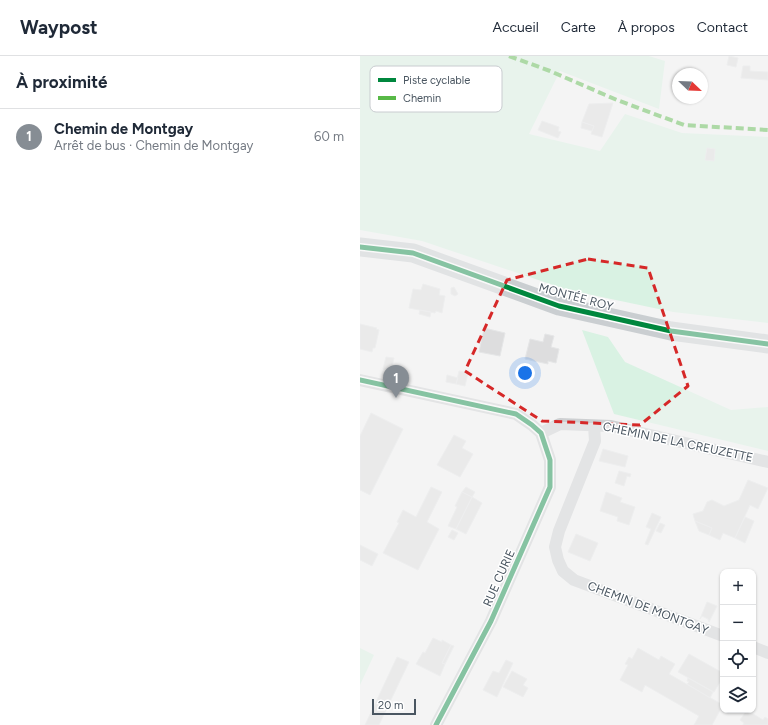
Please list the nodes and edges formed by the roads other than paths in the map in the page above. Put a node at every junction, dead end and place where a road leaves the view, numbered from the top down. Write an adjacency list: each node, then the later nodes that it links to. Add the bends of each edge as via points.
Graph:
1 (360, 246): 2 (main road, MONTÉE ROY, via 413,253 559,306 671,330)
2 (768, 344)
3 (360, 380): 5 (street, via 516,414)
4 (594, 426): 5 (street, CHEMIN DE LA CREUZETTE, via 560,424); 6 (street, CHEMIN DE LA CREUZETTE, via 611,426); 7 (street, CHEMIN DE MONTGAY, via 595,441 559,531 555,548 563,571 574,580)
5 (541, 433): 10 (street, RUE CURIE, via 550,460 550,487 491,621)
6 (768, 462)
7 (720, 635)
8 (756, 648): 9 (street)
9 (768, 653)
10 (436, 725)

